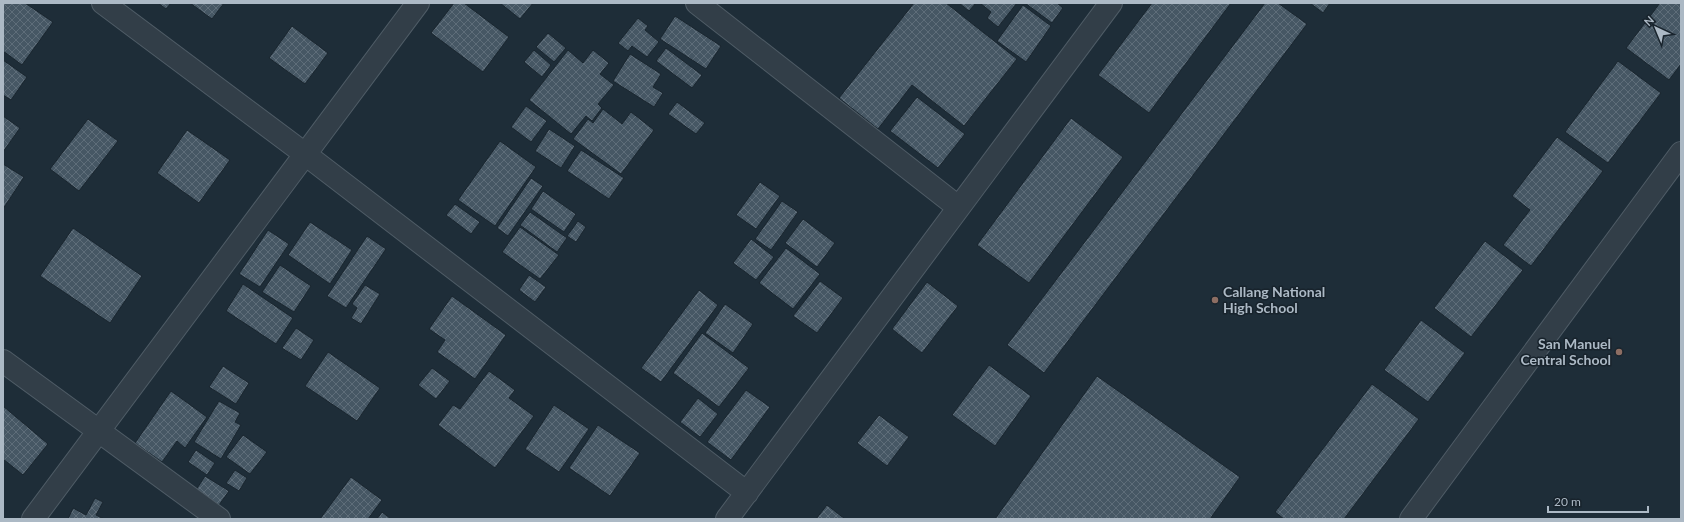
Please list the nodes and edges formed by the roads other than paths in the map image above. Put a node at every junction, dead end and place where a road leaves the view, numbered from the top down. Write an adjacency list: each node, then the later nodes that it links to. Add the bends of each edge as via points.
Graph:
1 (103, 3): 6 (street)
2 (418, 3): 6 (street)
3 (697, 3): 7 (street)
4 (1111, 3): 7 (street)
5 (1681, 153): 14 (street)
6 (305, 154): 9 (street); 10 (street)
7 (958, 207): 10 (street)
8 (3, 361): 9 (street)
9 (99, 429): 11 (street); 12 (street)
10 (747, 493): 13 (street)
11 (33, 519)
12 (219, 519)
13 (727, 519)
14 (1411, 519)

